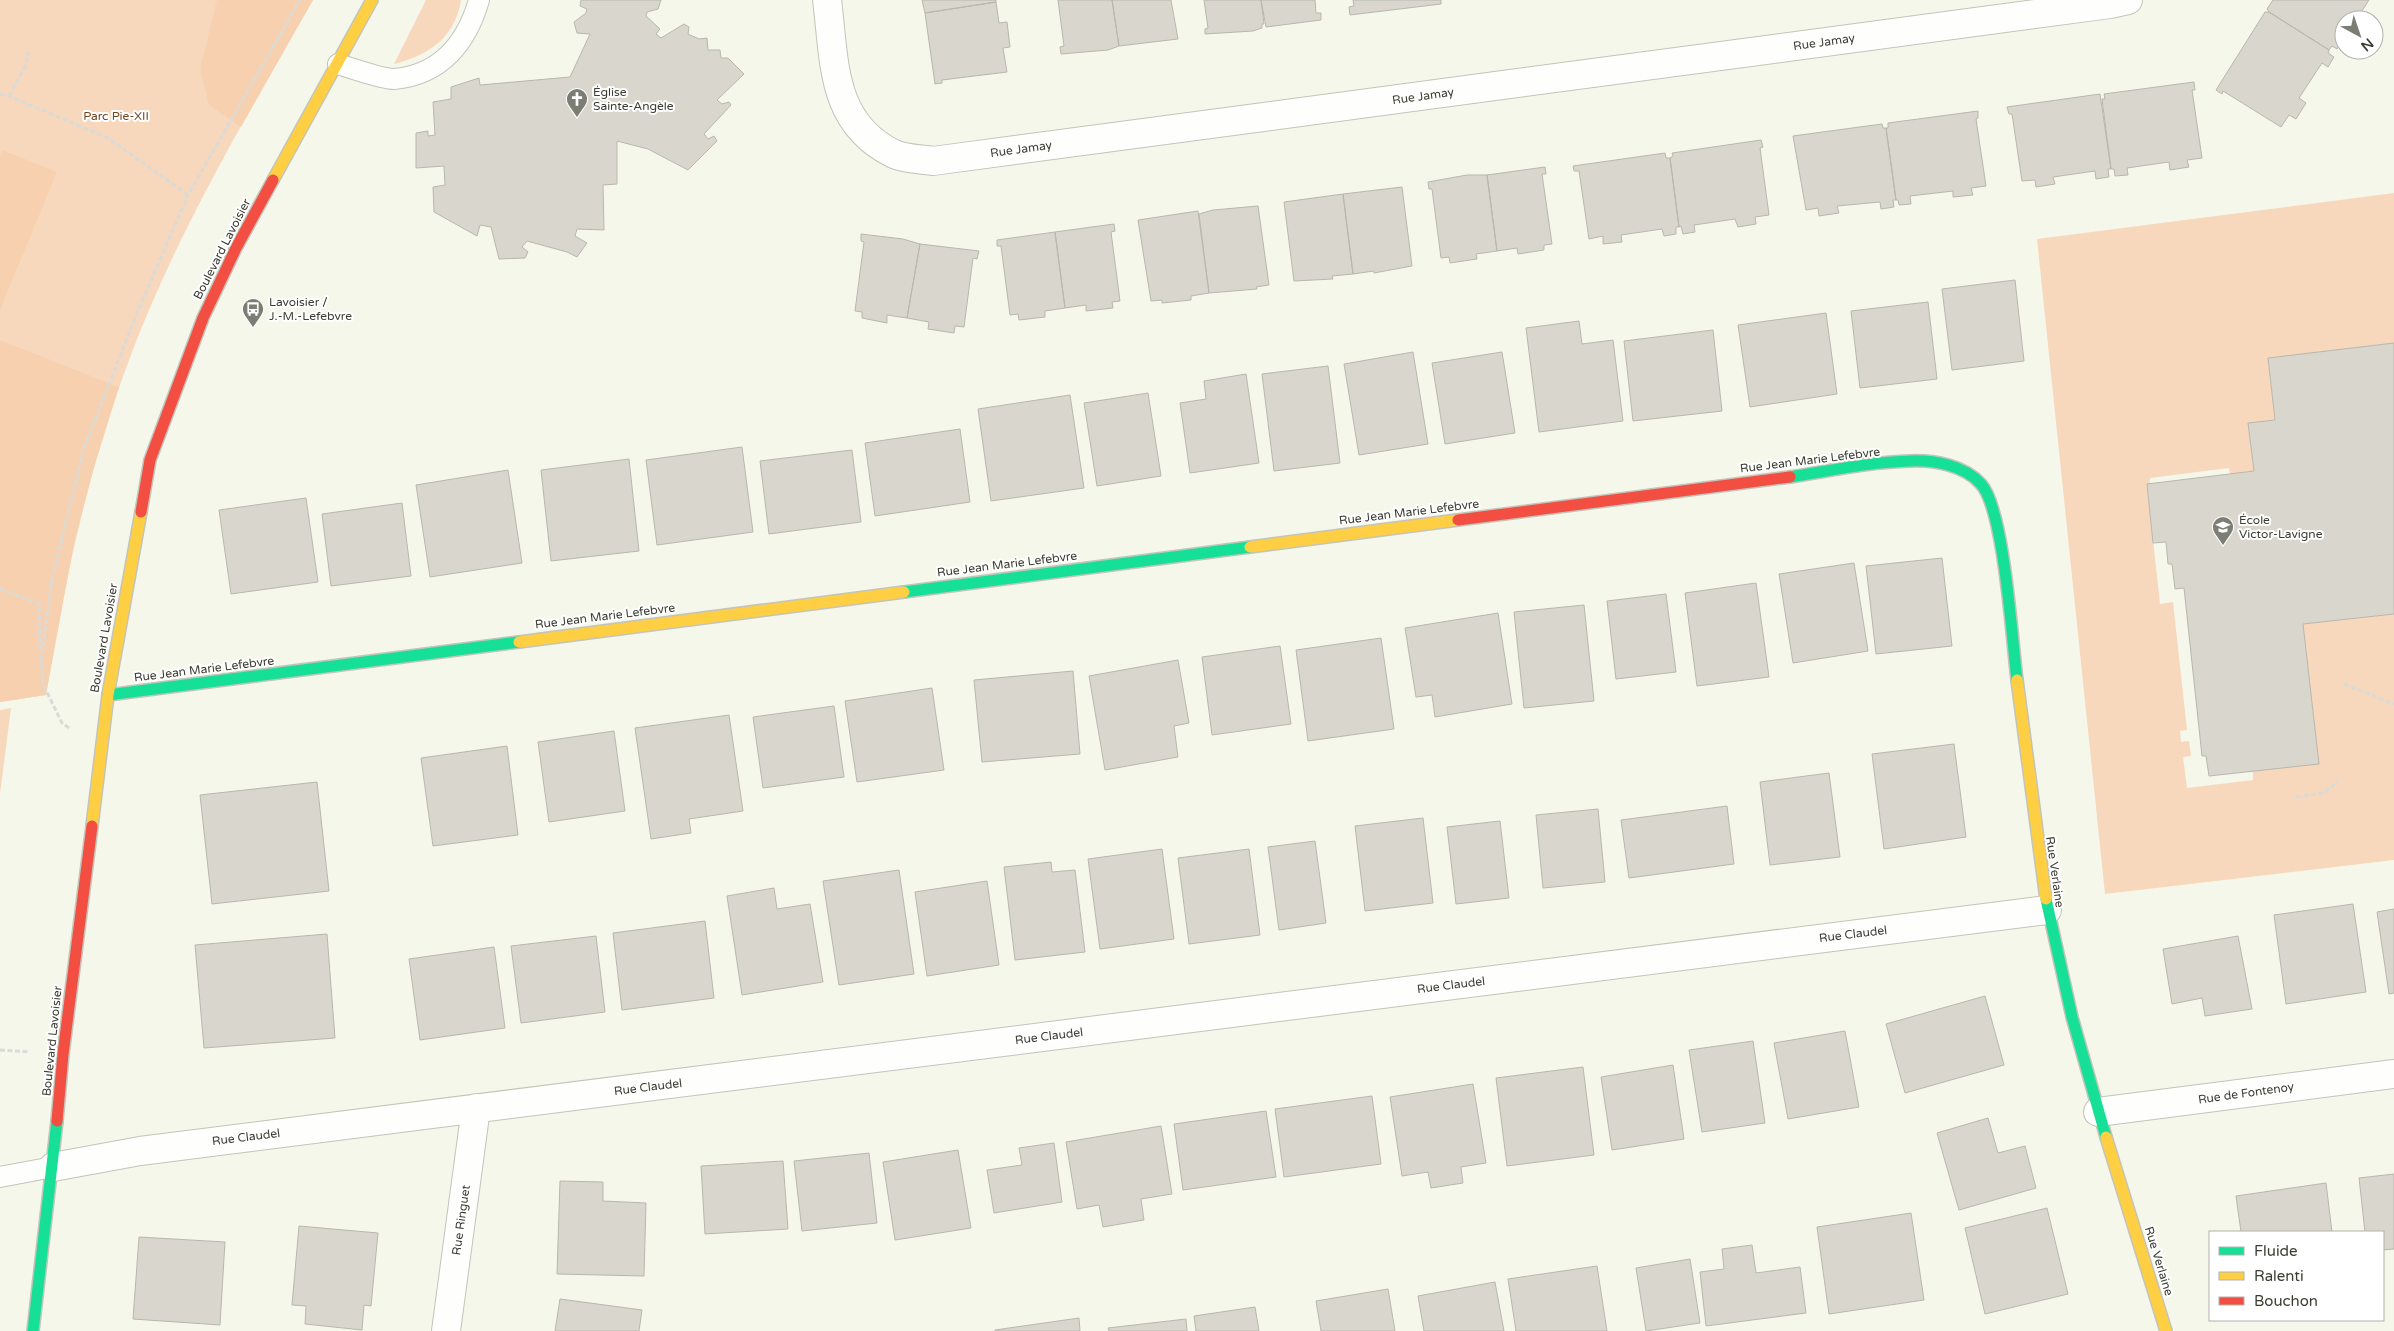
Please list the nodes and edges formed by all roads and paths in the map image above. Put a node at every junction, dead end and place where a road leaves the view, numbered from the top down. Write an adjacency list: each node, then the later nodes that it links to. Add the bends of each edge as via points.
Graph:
1 (300, 0): 10 (path)
2 (372, 0): 7 (street, Boulevard Lavoisier)
3 (479, 0): 7 (lane, via 463,41 441,62 393,79)
4 (828, 0): 5 (street, Rue Jamay, via 837,83 846,111 867,137 896,155 932,161)
5 (2128, 0)
6 (28, 52): 9 (path, via 26,65)
7 (338, 64): 15 (street, Boulevard Lavoisier, via 236,248 203,318 169,404 150,460)
8 (0, 94): 9 (path)
9 (9, 96): 10 (path, via 108,138)
10 (188, 195): 13 (path, via 84,448 52,579)
11 (1910, 460): 15 (street, Rue Jean Marie Lefebvre); 20 (street, Rue Verlaine, via 1940,462 1968,472 1988,494 1997,520)
12 (0, 589): 13 (path, via 39,604)
13 (41, 660): 17 (path, via 43,684 62,723)
14 (2344, 684): 16 (path)
15 (108, 695): 17 (street, Boulevard Lavoisier)
16 (2394, 704)
17 (101, 750): 24 (street, Boulevard Lavoisier, via 63,1054)
18 (2338, 781): 19 (path, via 2324,793)
19 (2296, 797)
20 (2047, 910): 22 (street, Rue Claudel); 23 (street, Rue Verlaine, via 2060,974)
21 (2394, 1074): 23 (street, Rue de Fontenoy)
22 (476, 1108): 24 (street, Rue Claudel, via 140,1151); 27 (street, Rue Ringuet)
23 (2098, 1112): 28 (street, Rue Verlaine)
24 (53, 1167): 25 (lane); 26 (street, Boulevard Lavoisier)
25 (0, 1177)
26 (32, 1331)
27 (446, 1331)
28 (2166, 1331)

